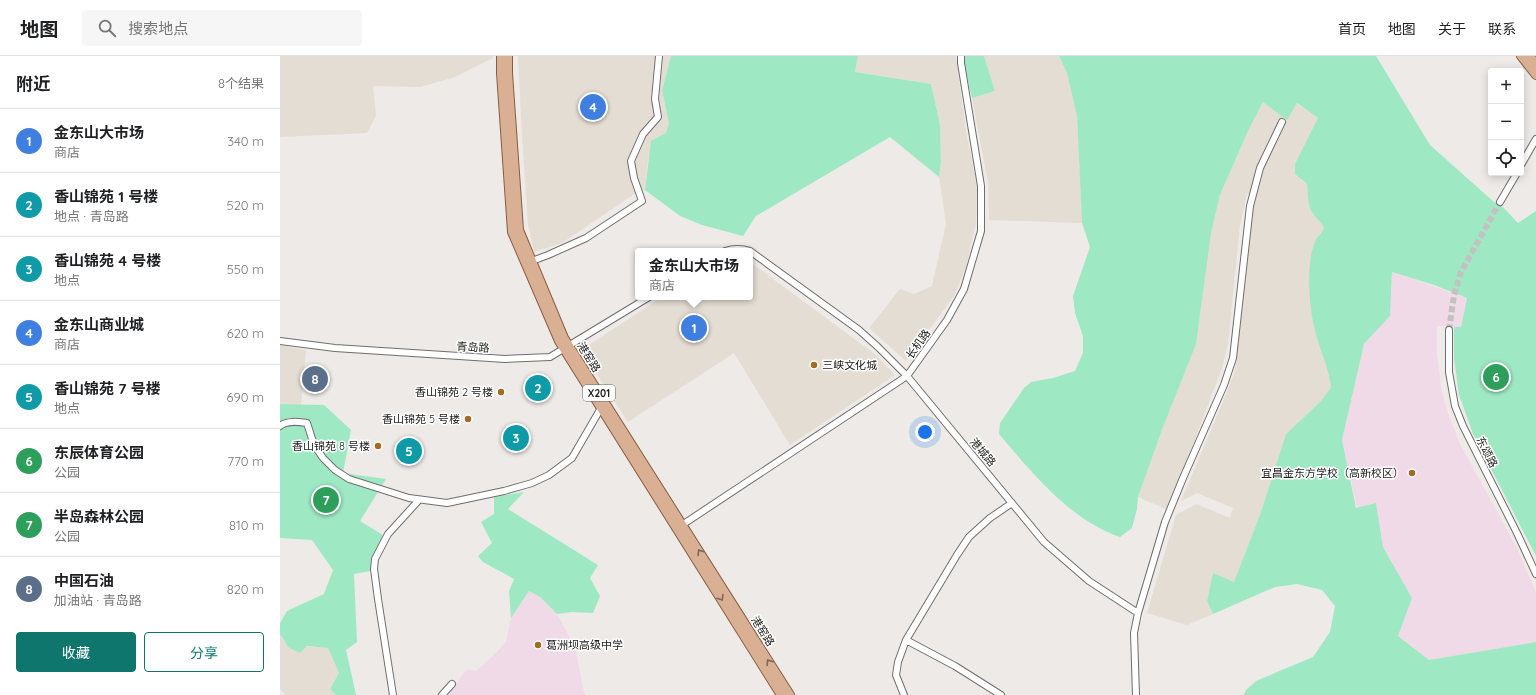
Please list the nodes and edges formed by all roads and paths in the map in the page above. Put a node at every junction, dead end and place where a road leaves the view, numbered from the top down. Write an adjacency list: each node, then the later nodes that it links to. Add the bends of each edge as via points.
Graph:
1 (501, 56): 19 (main road, 港窑路 / X201, via 512,232 559,341)
2 (508, 56): 15 (main road, 港窑路 / X201, via 519,230)
3 (659, 56): 15 (street, via 655,99 658,117 643,134 631,161 642,201 586,238)
4 (961, 56): 20 (street, 长机路, via 981,186 981,231 964,289 947,320)
5 (1521, 56): 8 (main road)
6 (1530, 56): 7 (main road)
7 (1536, 64)
8 (1536, 75)
9 (1282, 122): 27 (street, via 1260,168 1250,206 1233,358 1224,385 1165,522)
10 (1536, 139): 11 (street)
11 (1524, 160)
12 (1515, 176): 13 (street)
13 (1500, 202)
14 (753, 253): 20 (street, 港城路, via 859,330)
15 (532, 261): 19 (main road, 港窑路 / X201)
16 (644, 300): 19 (street, 青岛路)
17 (1449, 330): 26 (street, 东颂路, via 1449,372 1455,406)
18 (280, 341): 19 (street, 青岛路, via 335,348 505,359 550,357)
19 (566, 348): 21 (main road, 港窑路 / X201); 25 (main road, 港窑路 / X201)
20 (907, 376): 24 (street, 港城路); 25 (street, 长机路)
21 (600, 408): 23 (street, via 572,458 548,475 532,483 504,491 447,503); 25 (main road, 港窑路 / X201)
22 (280, 426): 23 (street, via 290,422 307,422 314,444 335,470 349,479)
23 (419, 500): 31 (street, via 388,534 375,559 374,569)
24 (1012, 502): 27 (street, 港城路, via 1044,542 1089,580); 28 (street, via 969,537)
25 (680, 527): 33 (main road, 港窑路 / X201, one-way to 33); 34 (main road, 港窑路 / X201, one-way to 25)
26 (1536, 574)
27 (1138, 613): 36 (street, via 1134,633)
28 (906, 640): 30 (street, via 955,666); 35 (street, via 896,675)
29 (452, 684): 32 (street)
30 (996, 694)
31 (393, 695)
32 (442, 695)
33 (782, 695)
34 (790, 695)
35 (904, 695)
36 (1136, 695)

